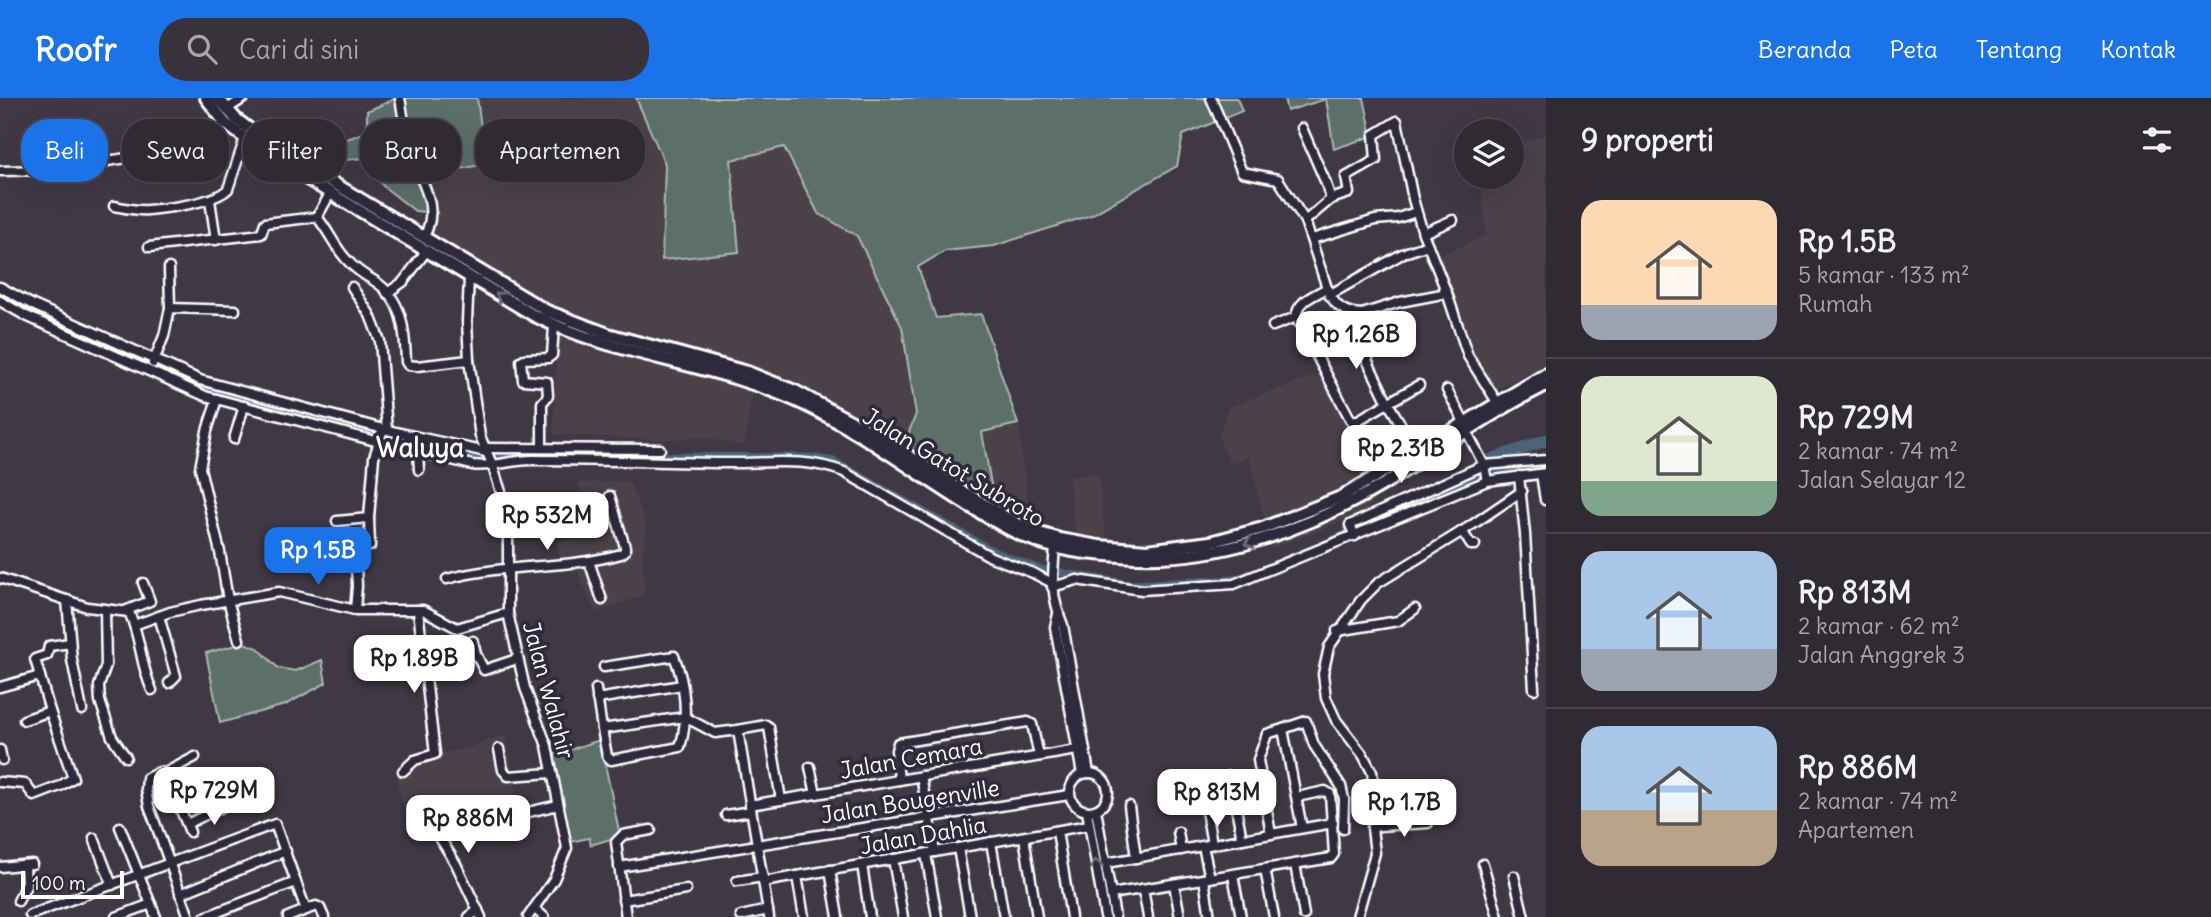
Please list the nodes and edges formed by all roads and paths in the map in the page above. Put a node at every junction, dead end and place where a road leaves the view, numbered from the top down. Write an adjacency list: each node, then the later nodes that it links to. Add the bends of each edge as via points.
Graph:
1 (206, 98): 7 (highway)
2 (218, 98): 6 (highway)
3 (244, 98): 6 (street)
4 (400, 98): 22 (street, via 409,149 431,203)
5 (1211, 98): 20 (street, via 1242,172 1278,180)
6 (227, 109): 22 (highway, via 272,146)
7 (222, 119)
8 (1302, 128): 14 (street)
9 (243, 144): 15 (street, via 228,188)
10 (122, 159): 11 (street, via 48,170)
11 (0, 171)
12 (314, 182): 13 (highway)
13 (331, 192): 18 (street); 27 (highway)
14 (1331, 199): 17 (street, via 1349,193 1346,177 1376,160 1374,135 1397,121); 20 (street)
15 (210, 200): 16 (street, via 145,210); 24 (street)
16 (114, 206)
17 (1416, 212): 21 (street); 23 (street)
18 (317, 217): 24 (street, via 265,223 261,234); 33 (street, via 338,251)
19 (1453, 220): 21 (street)
20 (1305, 221): 23 (street)
21 (1423, 233): 25 (street)
22 (424, 237): 43 (highway, via 536,305)
23 (1311, 239): 32 (street)
24 (216, 240): 26 (street)
25 (1428, 245): 32 (street); 34 (street)
26 (149, 247)
27 (426, 250): 29 (highway); 33 (street, via 403,282)
28 (169, 268): 36 (street)
29 (469, 278): 41 (highway, one-way to 29); 44 (street, Jalan Walahir)
30 (0, 287): 37 (street)
31 (352, 287): 56 (street, via 380,341)
32 (1328, 292): 39 (street, via 1344,311); 40 (street, via 1303,302)
33 (387, 293): 44 (street, via 400,311 408,365)
34 (1447, 293): 39 (street); 51 (street, via 1468,356)
35 (0, 302): 37 (street)
36 (170, 308): 38 (street); 45 (street)
37 (30, 310): 45 (street); 45 (street)
38 (235, 310)
39 (1362, 314): 52 (street, via 1374,349 1367,360)
40 (1296, 317): 42 (street); 54 (street)
41 (554, 326): 43 (highway); 58 (street, via 552,355 522,361 523,380 547,383 548,396 541,405)
42 (1273, 326)
43 (608, 338): 69 (highway, Jalan Gatot Subroto, via 747,372 795,391 880,437 1014,522 1060,539 1099,546 1147,550 1210,542 1290,519); 79 (highway, Jalan Gatot Subroto, via 802,404 840,423 1009,530)
44 (470, 360): 64 (street, Jalan Walahir, via 478,429)
45 (152, 367): 50 (street, via 185,388); 56 (street)
46 (1546, 374): 51 (highway, Jalan Gatot Subroto)
47 (1546, 385): 55 (highway, Jalan Gatot Subroto)
48 (1419, 386): 52 (street)
49 (1447, 390): 55 (street)
50 (217, 399): 53 (street); 87 (street, via 200,468)
51 (1497, 402): 55 (highway, Jalan Gatot Subroto)
52 (1388, 403): 54 (street); 60 (street)
53 (244, 406): 56 (street); 57 (street)
54 (1353, 423): 69 (street)
55 (1466, 427): 60 (highway, Jalan Gatot Subroto); 67 (street); 79 (highway, Jalan Gatot Subroto, one-way to 79, via 1341,508 1267,538 1213,552 1147,559)
56 (382, 434): 61 (street); 64 (street); 74 (street, via 373,466)
57 (234, 439)
58 (542, 448): 62 (street); 63 (street)
59 (660, 449): 63 (street)
60 (1417, 451): 69 (highway, Jalan Gatot Subroto)
61 (418, 452): 64 (street, via 481,466); 66 (street)
62 (519, 454): 63 (street); 64 (street); 64 (street)
63 (554, 454): 85 (street, via 823,464 991,557)
64 (488, 456): 81 (street, Jalan Walahir, via 503,498)
65 (1546, 460): 67 (street)
66 (419, 470)
67 (1485, 472): 70 (street); 77 (street); 77 (street, via 1427,489)
68 (1544, 474): 70 (street); 73 (street)
69 (1380, 475)
70 (1519, 476): 71 (street)
71 (1522, 491): 76 (street); 109 (street)
72 (610, 496): 80 (street, via 625,551)
73 (1545, 500)
74 (369, 518): 75 (street); 92 (street, via 370,546 360,548 357,561)
75 (337, 521)
76 (1462, 531): 78 (street); 98 (street, via 1378,583)
77 (1353, 532): 85 (street, via 1234,584 1142,590 1077,580)
78 (1475, 545)
79 (1055, 548): 85 (street)
80 (589, 561): 81 (street); 88 (street)
81 (508, 570): 83 (street, via 482,570); 94 (street, Jalan Walahir)
82 (0, 578): 86 (street)
83 (447, 579)
84 (143, 583): 91 (street, via 150,601)
85 (1052, 583): 95 (street)
86 (67, 600): 89 (street); 101 (street)
87 (228, 600): 92 (street, via 279,592); 96 (street); 99 (street)
88 (602, 600)
89 (105, 609): 91 (street); 123 (street, via 106,665 100,701 112,737)
90 (1415, 609): 98 (street, via 1398,621)
91 (127, 610): 97 (street)
92 (355, 610): 93 (street)
93 (418, 610): 94 (street, via 457,628); 127 (street, via 435,754 415,760)
94 (508, 613): 102 (street, Jalan Walahir)
95 (1058, 614): 121 (street, via 1055,627); 130 (street)
96 (159, 617): 97 (street); 105 (street, via 176,676)
97 (134, 625): 110 (street)
98 (1338, 631): 155 (street, via 1326,657 1326,698 1372,772)
99 (239, 640)
100 (473, 641): 102 (street, via 484,670)
101 (71, 643): 104 (street, via 49,646 47,655 35,659); 112 (street)
102 (517, 659): 128 (street, Jalan Walahir)
103 (604, 667): 106 (street, via 673,655)
104 (40, 676): 107 (street); 113 (street)
105 (169, 683)
106 (682, 685): 111 (street); 114 (street)
107 (0, 687)
108 (596, 689): 111 (street)
109 (1534, 689)
110 (152, 690)
111 (597, 699): 116 (street)
112 (82, 710)
113 (50, 711): 115 (street); 135 (street, via 73,778 34,796 25,784)
114 (685, 718): 116 (street); 116 (street, via 680,747 611,760); 118 (street, via 715,733)
115 (24, 720)
116 (602, 729)
117 (1283, 729): 140 (street); 158 (street, via 1306,721 1314,746 1341,786); 162 (street, via 1266,734 1258,757)
118 (738, 730): 141 (street, via 769,727); 145 (street)
119 (499, 749): 128 (street, via 508,776)
120 (0, 750): 125 (street)
121 (1077, 750): 122 (street, Jalan Cemara); 130 (street)
122 (1039, 756): 132 (street, Jalan Cemara); 134 (street, via 1028,722 898,743)
123 (126, 757)
124 (195, 757): 129 (street)
125 (2, 760)
126 (810, 766): 137 (street)
127 (403, 771)
128 (552, 772): 143 (street, Jalan Walahir)
129 (165, 773): 139 (street); 176 (street, via 146,781 147,800)
130 (1086, 773): 138 (street, via 1075,779); 146 (street, via 1098,775 1108,788 1104,805)
131 (215, 776): 139 (street)
132 (921, 776): 134 (street, Jalan Cemara); 150 (street)
133 (1230, 776): 165 (street)
134 (899, 780): 137 (street, Jalan Cemara)
135 (0, 782)
136 (1202, 788): 168 (street)
137 (816, 794): 141 (street, Jalan Cemara)
138 (1069, 794): 147 (street, via 1078,809); 150 (street, Jalan Bougenville)
139 (175, 796): 142 (street, via 188,828)
140 (1297, 797): 151 (street, via 1329,792); 157 (street)
141 (781, 800): 145 (street, Jalan Cemara)
142 (228, 804)
143 (558, 805): 153 (street); 201 (street, Jalan Walahir, via 565,855)
144 (1129, 806): 173 (street)
145 (751, 808): 149 (street, Jalan Cemara); 167 (street)
146 (1096, 810): 147 (street); 175 (street)
147 (1087, 811): 154 (street)
148 (424, 812): 203 (street)
149 (726, 815)
150 (929, 818): 167 (street, Jalan Bougenville); 172 (street)
151 (1333, 823): 157 (street); 177 (street, via 1333,856)
152 (1428, 823): 155 (street)
153 (478, 824)
154 (1089, 825): 160 (street, Jalan Dahlia); 227 (street, one-way to 154)
155 (1379, 826): 234 (street, via 1372,828 1375,853)
156 (120, 827): 185 (street)
157 (1302, 828): 162 (street)
158 (1343, 829)
159 (651, 830): 181 (street, via 623,835 616,842)
160 (1057, 831): 163 (street, Jalan Dahlia); 226 (street)
161 (1178, 832): 170 (street)
162 (1271, 834): 165 (street)
163 (1024, 837): 166 (street, Jalan Dahlia); 225 (street)
164 (94, 838): 193 (street)
165 (1242, 839): 168 (street)
166 (991, 842): 169 (street, Jalan Dahlia); 224 (street)
167 (757, 845): 181 (street, Jalan Bougenville); 188 (street)
168 (1207, 845): 170 (street); 189 (street)
169 (958, 848): 172 (street, Jalan Dahlia); 223 (street)
170 (1181, 850): 173 (street)
171 (286, 852): 176 (street, via 275,824); 191 (street); 196 (street)
172 (930, 853): 174 (street, Jalan Dahlia); 222 (street)
173 (1136, 858): 175 (street)
174 (893, 859): 179 (street, Jalan Dahlia); 221 (street)
175 (1106, 863): 197 (street)
176 (169, 864): 185 (street); 196 (street)
177 (1295, 864): 182 (street); 206 (street)
178 (1483, 864): 235 (street)
179 (862, 865): 183 (street, Jalan Dahlia); 220 (street)
180 (0, 867): 199 (street, via 29,864)
181 (620, 867): 198 (street)
182 (1265, 869): 184 (street); 233 (street)
183 (830, 870): 186 (street, Jalan Dahlia); 219 (street)
184 (1233, 874): 189 (street); 232 (street)
185 (139, 875): 193 (street); 200 (street)
186 (797, 876): 188 (street, Jalan Dahlia); 218 (street)
187 (1514, 876): 236 (street)
188 (763, 879): 190 (street, Jalan Dahlia); 204 (street)
189 (1207, 879): 192 (street); 231 (street)
190 (737, 881)
191 (296, 882): 202 (street); 211 (street)
192 (1174, 884): 194 (street); 230 (street)
193 (112, 885): 205 (street)
194 (1143, 889): 197 (street); 229 (street)
195 (686, 890): 198 (street)
196 (180, 894): 210 (street)
197 (1111, 894): 228 (street)
198 (623, 900): 217 (street)
199 (18, 901)
200 (151, 904): 208 (street); 209 (street)
201 (534, 908): 215 (street, Jalan Walahir); 216 (street)
202 (306, 910): 212 (street); 213 (street, via 318,907)
203 (480, 914): 214 (street)
204 (769, 914): 207 (street)
205 (30, 915)
206 (1304, 915)
207 (741, 916)
208 (116, 917)
209 (156, 917)
210 (189, 917)
211 (205, 917)
212 (288, 917)
213 (324, 917)
214 (469, 917)
215 (528, 917)
216 (544, 917)
217 (626, 917)
218 (804, 917)
219 (838, 917)
220 (870, 917)
221 (903, 917)
222 (937, 917)
223 (970, 917)
224 (1004, 917)
225 (1037, 917)
226 (1071, 917)
227 (1105, 917)
228 (1115, 917)
229 (1148, 917)
230 (1180, 917)
231 (1210, 917)
232 (1241, 917)
233 (1274, 917)
234 (1357, 917)
235 (1498, 917)
236 (1524, 917)

